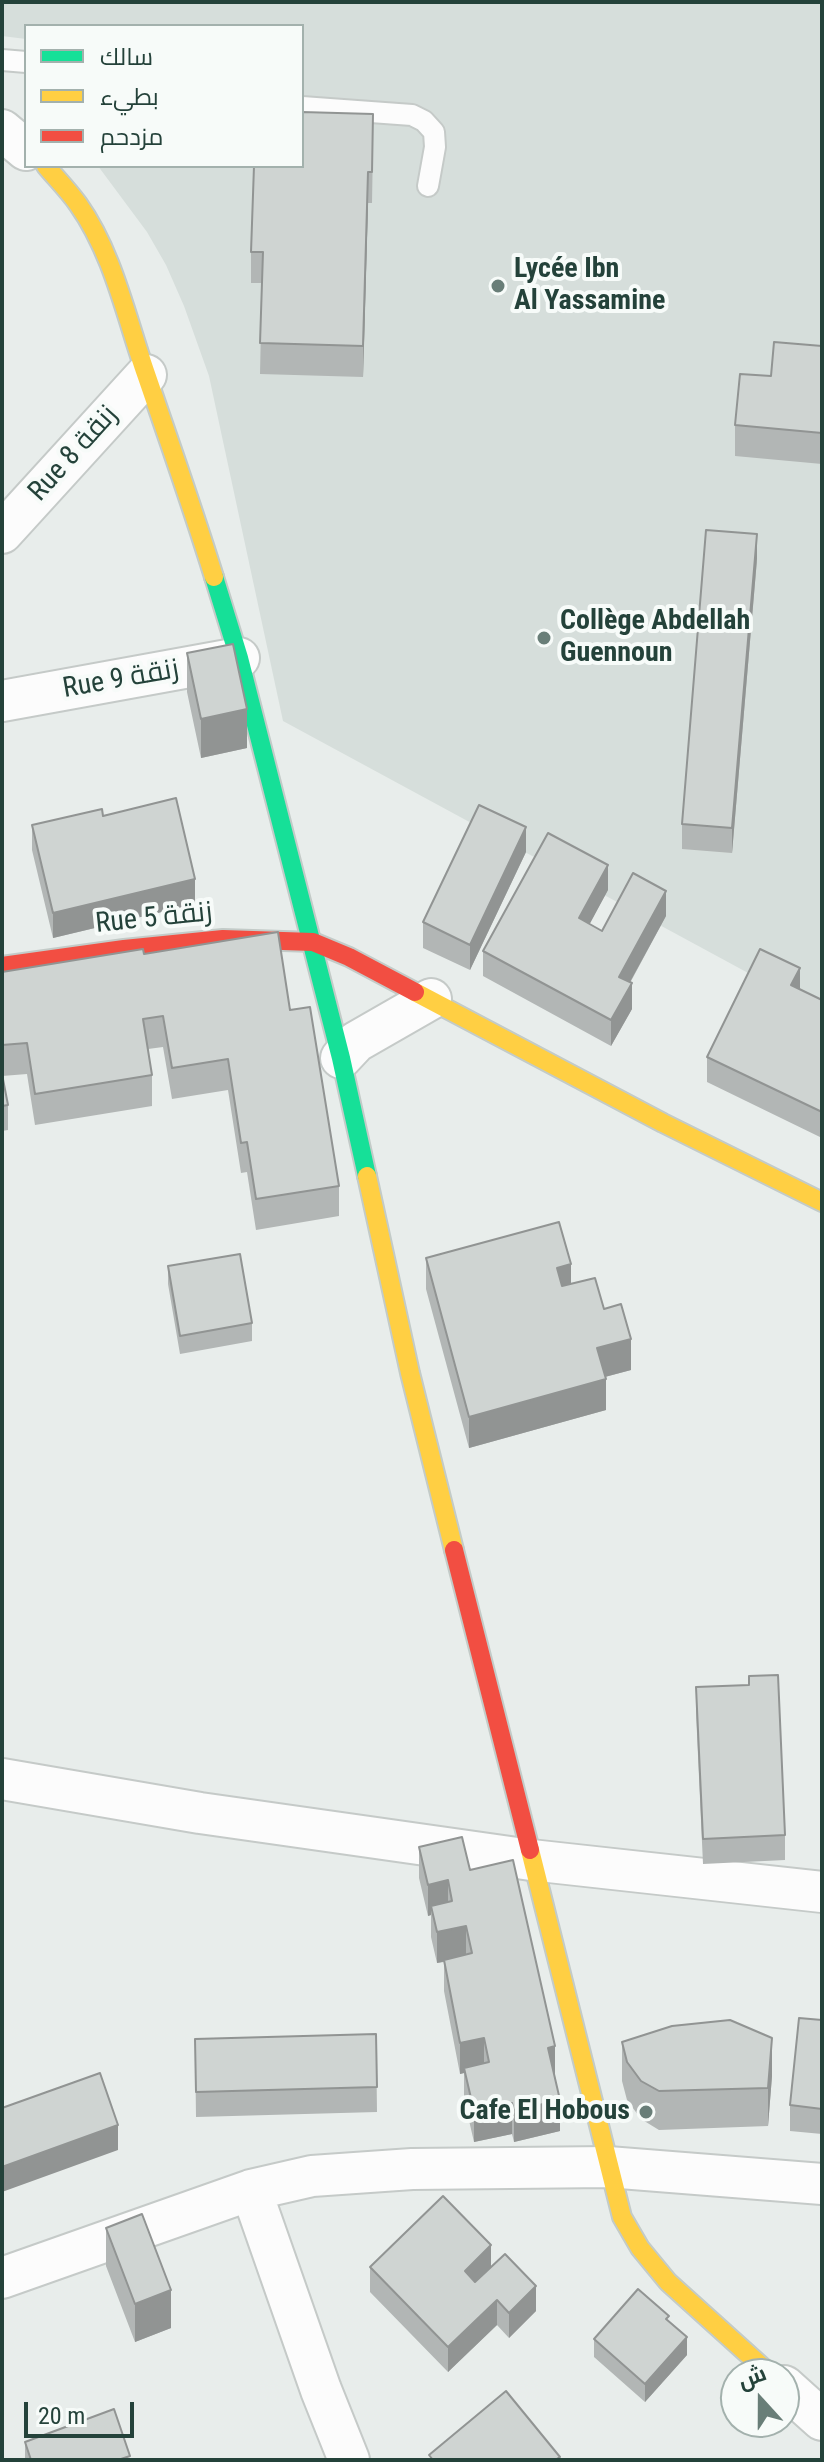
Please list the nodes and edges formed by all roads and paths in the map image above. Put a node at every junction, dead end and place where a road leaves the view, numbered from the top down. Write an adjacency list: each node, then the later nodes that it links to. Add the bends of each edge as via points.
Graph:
1 (2, 60): 2 (lane)
2 (24, 62)
3 (304, 107): 7 (lane, via 412,115 424,121 434,132 435,147)
4 (2, 130): 5 (street)
5 (24, 148)
6 (48, 168): 8 (street, via 94,231)
7 (428, 186)
8 (146, 375): 9 (street, Rue 8 زنقة); 10 (street)
9 (2, 533)
10 (239, 658): 11 (street, Rue 9 زنقة); 12 (street)
11 (2, 701)
12 (313, 942): 13 (street, Rue 5 زنقة, via 223,939); 14 (street); 15 (street)
13 (2, 966)
14 (431, 999): 15 (street, via 356,1042); 16 (street)
15 (341, 1058): 18 (street, via 410,1373)
16 (822, 1202)
17 (2, 1779): 18 (street)
18 (531, 1860): 19 (street); 20 (street)
19 (822, 1892)
20 (608, 2167): 21 (street); 22 (street, via 412,2169 312,2176); 24 (street, via 622,2217 640,2248 668,2282)
21 (822, 2184)
22 (251, 2190): 23 (street); 27 (street)
23 (2, 2278)
24 (752, 2358)
25 (800, 2400): 26 (street)
26 (822, 2420)
27 (349, 2460)

